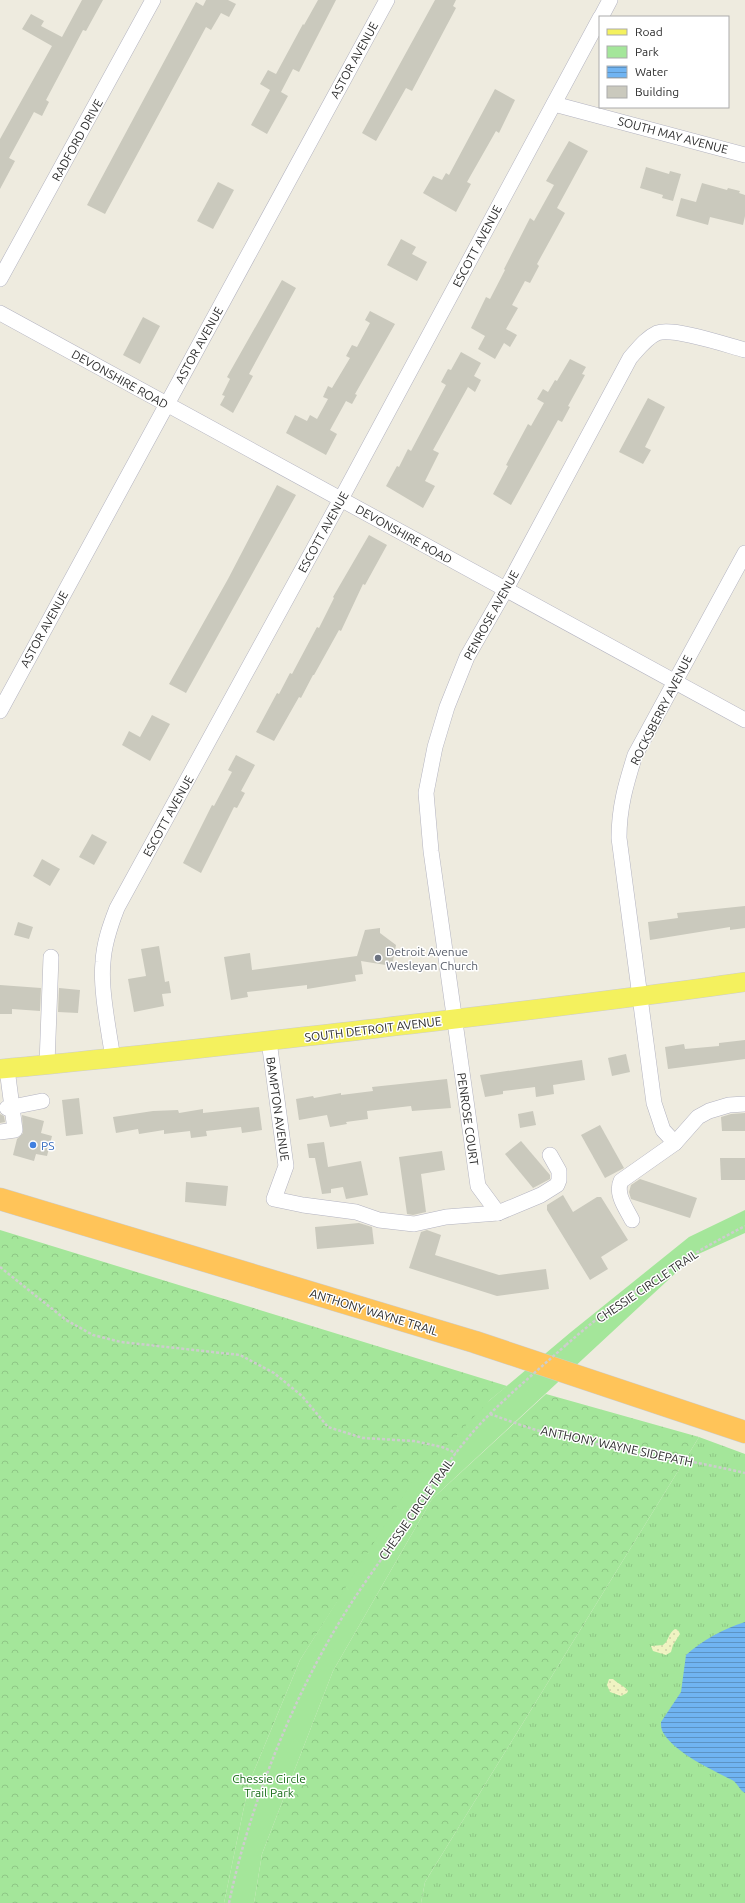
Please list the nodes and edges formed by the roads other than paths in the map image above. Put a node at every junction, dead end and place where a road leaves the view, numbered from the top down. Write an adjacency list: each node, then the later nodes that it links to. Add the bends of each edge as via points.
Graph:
1 (153, 0): 8 (street, RADFORD DRIVE)
2 (387, 0): 11 (street, ASTOR AVENUE)
3 (610, 0): 4 (street, ESCOTT AVENUE)
4 (601, 16)
5 (599, 20): 6 (street, ESCOTT AVENUE)
6 (554, 104): 7 (street, SOUTH MAY AVENUE); 12 (street, ESCOTT AVENUE)
7 (743, 150)
8 (0, 279)
9 (0, 314): 11 (street, DEVONSHIRE ROAD)
10 (745, 350): 14 (street, PENROSE AVENUE, via 670,331 657,333 643,343 630,358)
11 (167, 404): 12 (street, DEVONSHIRE ROAD); 16 (street, ASTOR AVENUE)
12 (341, 499): 14 (street, DEVONSHIRE ROAD); 23 (street, ESCOTT AVENUE, via 117,908 106,936 102,963)
13 (745, 553): 15 (street, ROCKSBERRY AVENUE)
14 (506, 589): 15 (street, DEVONSHIRE ROAD); 21 (street, PENROSE AVENUE, via 467,657 447,706 435,747 426,793 431,852)
15 (674, 682): 17 (street, DEVONSHIRE ROAD); 20 (street, ROCKSBERRY AVENUE, via 636,755 624,791 619,818 619,838)
16 (0, 711)
17 (745, 720)
18 (51, 957): 24 (street)
19 (745, 982): 20 (main road, SOUTH DETROIT AVENUE)
20 (640, 997): 21 (main road, SOUTH DETROIT AVENUE); 30 (street, ROCKSBERRY AVENUE, via 654,1103 663,1130)
21 (454, 1019): 22 (main road, SOUTH DETROIT AVENUE); 33 (street, PENROSE COURT, via 478,1186)
22 (269, 1041): 23 (main road, SOUTH DETROIT AVENUE); 33 (street, BAMPTON AVENUE, via 286,1166 274,1199 356,1212 379,1220 414,1224 446,1217)
23 (113, 1059): 24 (main road, SOUTH DETROIT AVENUE)
24 (47, 1064): 25 (main road, SOUTH DETROIT AVENUE)
25 (4, 1069): 27 (street)
26 (42, 1101): 27 (street)
27 (9, 1102): 29 (street, via 14,1130)
28 (745, 1104): 30 (street, via 729,1105 698,1117)
29 (0, 1132)
30 (675, 1143): 34 (street, via 621,1181 619,1193)
31 (550, 1155): 33 (street, via 559,1171 557,1185 541,1195)
32 (0, 1199): 35 (highway, ANTHONY WAYNE TRAIL, via 475,1342)
33 (498, 1213)
34 (632, 1220)
35 (745, 1432)

